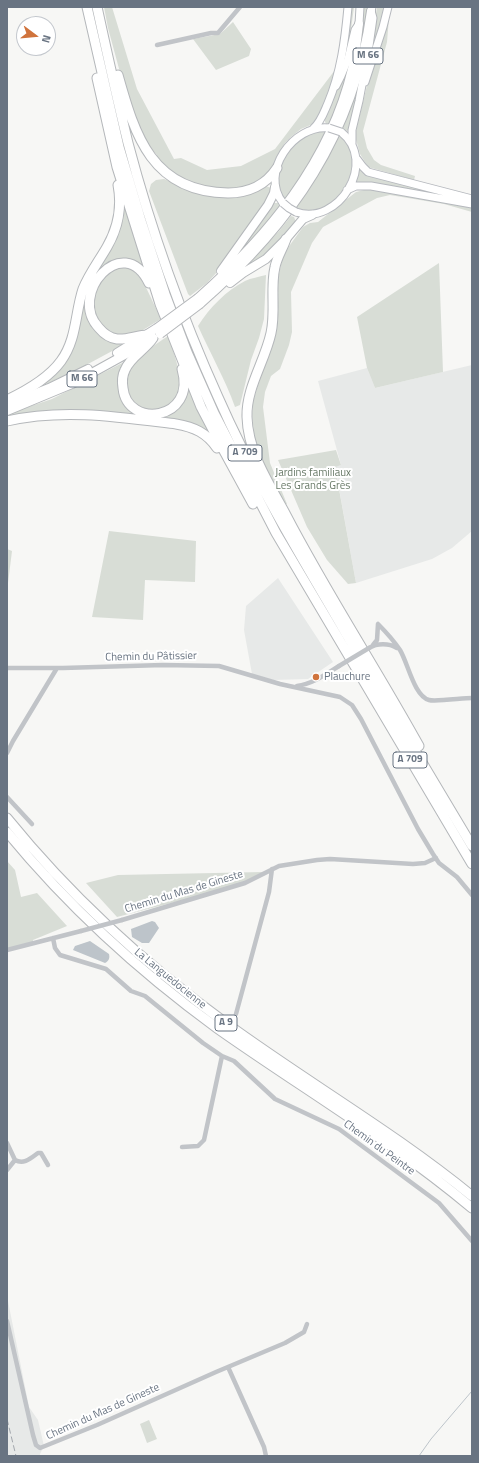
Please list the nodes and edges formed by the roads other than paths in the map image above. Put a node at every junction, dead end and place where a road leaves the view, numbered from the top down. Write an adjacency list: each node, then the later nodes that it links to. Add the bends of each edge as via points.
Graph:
1 (87, 7): 10 (highway, A 709)
2 (98, 7): 11 (highway, A 709)
3 (240, 7): 9 (street, via 218,33)
4 (348, 7): 12 (main road, M 66, via 343,54)
5 (360, 7): 8 (main road, M 66)
6 (388, 7): 13 (main road)
7 (372, 9): 13 (main road, M 66, via 373,18); 26 (highway, M 66, via 354,87 320,165 273,232)
8 (359, 24): 12 (main road, M 66); 25 (highway, M 66, via 348,86 329,136 314,164 284,210)
9 (157, 45)
10 (98, 57): 17 (highway, via 95,70); 36 (highway, A 709, via 120,147 165,294 214,413)
11 (109, 62): 18 (highway, via 117,74 143,146 157,164 172,177 192,188 232,193 257,187); 45 (highway, A 709, via 150,218 181,308 218,399 256,477 299,554)
12 (336, 86): 14 (main road, M 66, via 321,119)
13 (359, 101): 15 (main road, M 66, via 352,130)
14 (313, 129): 15 (main road, bridge, via 321,127 341,132); 18 (main road, via 292,142 281,156)
15 (352, 143): 16 (main road)
16 (357, 159): 20 (main road, via 354,178); 21 (main road, via 368,172)
17 (117, 168): 28 (highway); 31 (highway, via 120,207 117,221 108,246 83,290 67,350 52,372)
18 (277, 168): 19 (main road)
19 (275, 187): 23 (main road, bridge, via 283,203 289,208); 25 (highway, M 66, via 268,205 220,273)
20 (347, 190): 22 (main road, via 356,186 370,186); 23 (main road, via 329,209)
21 (472, 199)
22 (472, 204)
23 (312, 215): 24 (highway, M 66, via 303,219)
24 (286, 239): 26 (highway, M 66, via 266,259 214,296); 45 (highway, via 275,266 271,334 249,400 247,417 252,445 261,468 292,526 416,740)
25 (218, 280): 27 (highway, M 66)
26 (210, 296): 27 (highway, M 66)
27 (199, 301): 29 (highway, M 66, bridge)
28 (160, 304): 29 (highway, via 141,271 125,263 116,263 109,267 92,289 92,316 95,323 109,337 117,339); 30 (highway)
29 (154, 334): 30 (highway, via 148,346 131,361 122,380 123,392 134,408 153,414 164,413 175,406 184,386); 32 (highway, M 66, via 94,367); 33 (highway, M 66, via 72,384)
30 (177, 346): 35 (highway, via 201,407)
31 (7, 400)
32 (7, 404)
33 (7, 412)
34 (7, 421): 35 (highway, via 53,414 77,414 185,426 209,437)
35 (236, 473): 36 (highway, via 266,526)
36 (276, 533): 51 (highway, A 709)
37 (371, 647): 38 (street, via 383,644 392,645); 38 (street, via 377,640 378,624); 41 (street, bridge, via 305,685)
38 (400, 650): 42 (street, via 422,697 429,701)
39 (7, 668): 40 (street, Chemin du Pâtissier)
40 (57, 668): 41 (street, Chemin du Pâtissier, via 214,666); 43 (street)
41 (293, 687): 50 (street, Chemin du Pâtissier, via 340,698 352,705)
42 (472, 698)
43 (7, 753)
44 (7, 797): 47 (street)
45 (452, 812): 49 (highway, A 709)
46 (7, 818): 63 (highway, La Languedocienne / A 9, via 90,908 164,976 229,1025 411,1150)
47 (32, 824)
48 (7, 832): 64 (highway, La Languedocienne / A 9, via 85,916 153,978 217,1028 400,1152)
49 (472, 846)
50 (436, 858): 52 (street, Chemin du Mas de Gineste, via 425,863 413,864 330,859); 53 (street, Chemin du Pâtissier)
51 (472, 864)
52 (272, 869): 54 (street, Chemin du Mas de Gineste, bridge, via 246,883); 56 (street, via 270,892)
53 (472, 895)
54 (52, 938): 55 (street, Chemin du Mas de Gineste); 57 (street, Chemin du Peintre, via 60,955 106,970 131,991 145,996)
55 (7, 950)
56 (236, 1014)
57 (222, 1056): 59 (street, via 204,1140 198,1146); 65 (street, Chemin du Peintre, via 234,1061 275,1099 339,1129 440,1203)
58 (7, 1143): 60 (street)
59 (182, 1147)
60 (16, 1160): 61 (street, via 22,1162 41,1153); 62 (street)
61 (48, 1165)
62 (7, 1170)
63 (472, 1196)
64 (472, 1208)
65 (472, 1241)
66 (7, 1321): 68 (street, Chemin du Mas de Gineste, via 33,1435 36,1445 40,1448)
67 (307, 1324): 68 (street, via 299,1336)
68 (228, 1367): 69 (street, via 264,1446)
69 (266, 1456)

